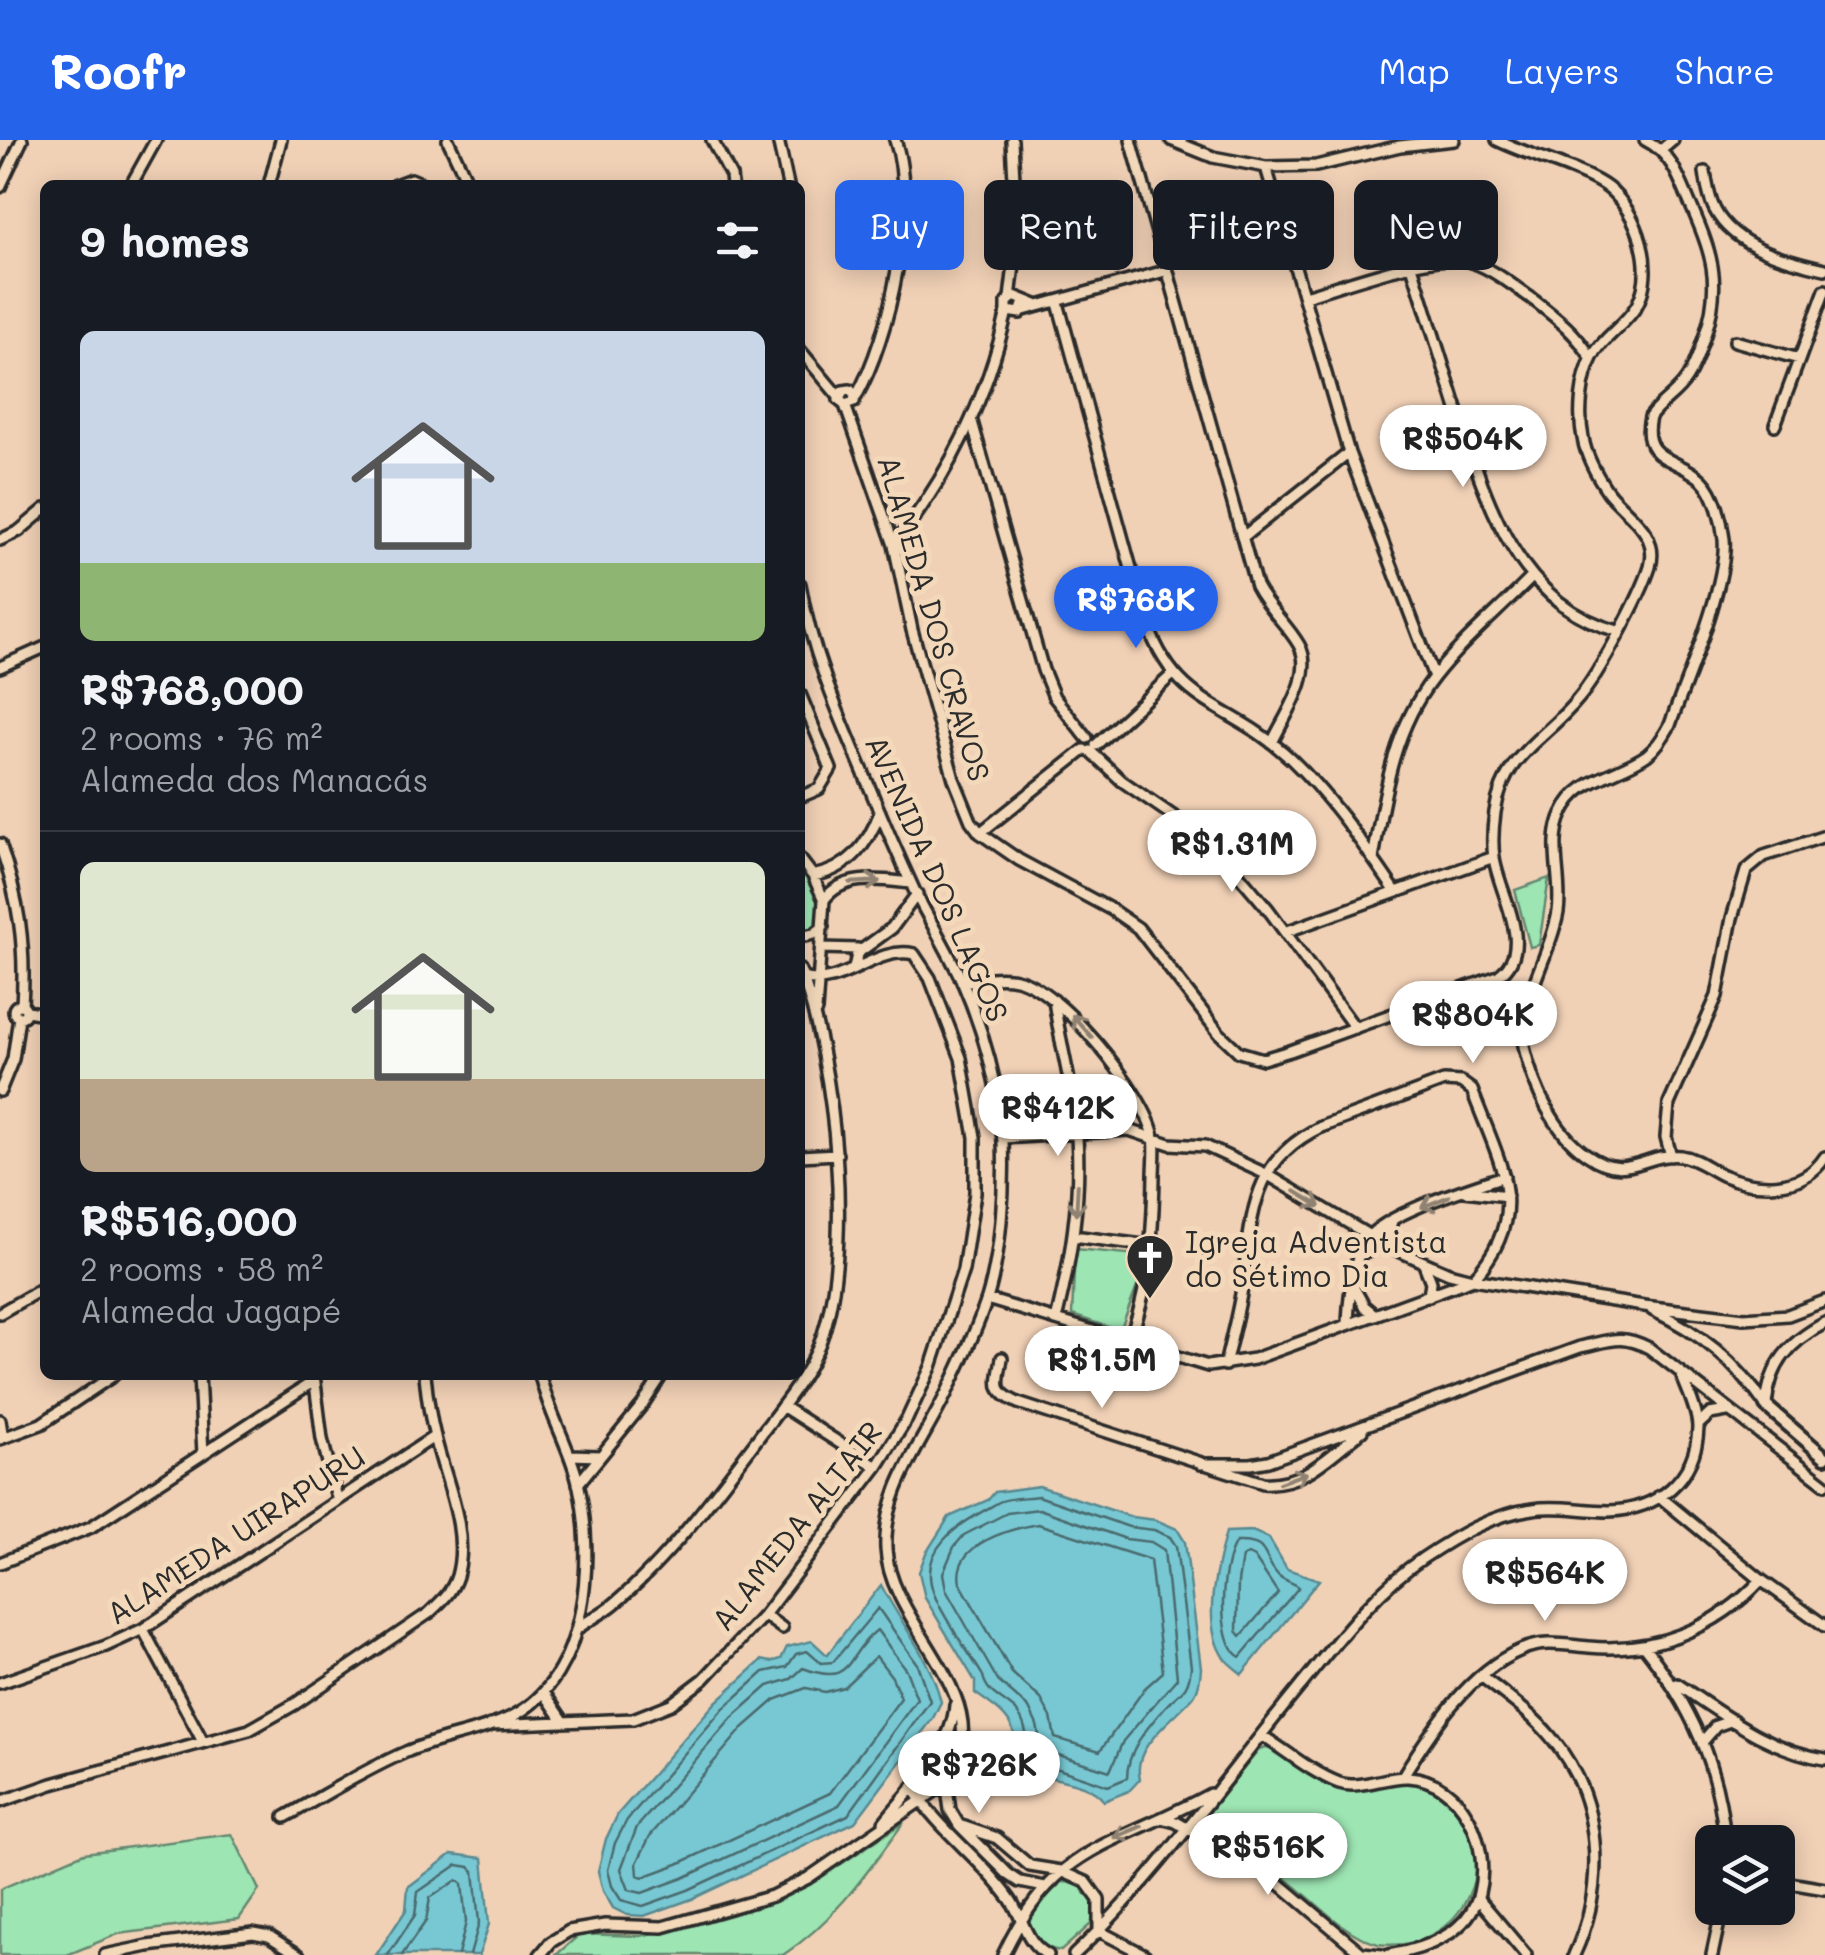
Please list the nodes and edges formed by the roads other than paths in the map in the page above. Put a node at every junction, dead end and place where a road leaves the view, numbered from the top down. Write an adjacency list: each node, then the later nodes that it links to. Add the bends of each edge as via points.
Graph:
1 (22, 140): 23 (street)
2 (281, 140): 19 (street)
3 (448, 140): 20 (street)
4 (712, 140): 21 (street)
5 (778, 140): 22 (street)
6 (895, 140): 37 (street, via 902,196 894,295 882,340)
7 (1012, 140): 32 (street)
8 (1130, 140): 28 (street)
9 (1171, 140): 16 (street)
10 (1454, 140): 16 (street, via 1316,166)
11 (1497, 140): 35 (street, via 1594,180 1632,219 1646,271 1643,287 1628,318)
12 (1645, 140): 15 (street)
13 (1673, 140): 15 (street)
14 (152, 142): 18 (street)
15 (1661, 150): 90 (street, via 1706,240 1715,293 1696,362 1654,412 1648,439 1655,451 1708,486 1722,529 1723,565 1662,740 1638,760 1584,786 1560,816 1558,910 1522,1031 1543,1098 1579,1149 1616,1167)
16 (1266, 167): 30 (street)
17 (1705, 172): 24 (street, via 1714,209 1728,227 1778,255)
18 (133, 180)
19 (270, 180)
20 (468, 180)
21 (731, 180)
22 (787, 180)
23 (0, 187)
24 (1825, 269)
25 (1398, 270): 30 (street)
26 (1413, 270): 45 (street, via 1493,514)
27 (1485, 270): 35 (street, via 1556,318)
28 (1165, 271): 31 (street); 42 (street)
29 (1825, 290): 36 (street)
30 (1304, 296): 40 (street)
31 (1058, 303): 32 (street); 50 (street, via 1143,612)
32 (1017, 305): 38 (street)
33 (1735, 341): 36 (street)
34 (805, 356): 37 (street)
35 (1592, 358): 47 (street, via 1582,398 1583,438 1602,482 1641,524 1652,553)
36 (1799, 359): 39 (street)
37 (848, 397): 44 (street, ALAMEDA DOS CRAVOS)
38 (972, 422): 44 (street); 54 (street, via 1043,670)
39 (1775, 425)
40 (1348, 453): 42 (street); 51 (street)
41 (40, 513): 43 (street)
42 (1243, 537): 53 (street, via 1256,586 1304,656 1301,681)
43 (0, 540)
44 (894, 545): 57 (street, ALAMEDA DOS CRAVOS, via 954,778)
45 (1532, 577): 47 (street, via 1582,618); 51 (street)
46 (805, 606): 56 (street, AVENIDA DOS LAGOS, via 818,664)
47 (1618, 631): 60 (street, via 1578,699 1510,771 1495,812)
48 (40, 650): 49 (street)
49 (0, 666)
50 (1172, 675): 53 (street); 54 (street)
51 (1434, 677): 61 (street, via 1387,776)
52 (805, 706): 55 (street, via 831,769 824,784)
53 (1272, 742): 61 (street, via 1322,791)
54 (1088, 744): 57 (street); 69 (street, via 1122,781 1211,842)
55 (805, 794)
56 (880, 812): 63 (street, via 856,854); 64 (street, AVENIDA DOS LAGOS)
57 (980, 833): 83 (street, ALAMEDA DOS CRAVOS, via 1128,919 1239,1052 1262,1059)
58 (1825, 836): 90 (street, via 1764,856 1741,882 1716,996 1669,1104)
59 (0, 844): 80 (street, via 26,960)
60 (1494, 857): 65 (street); 83 (street, ALAMEDA DOS CRAVOS, via 1513,926 1516,951 1508,970)
61 (1373, 858): 65 (street)
62 (805, 866): 63 (street)
63 (813, 876): 67 (street)
64 (911, 882): 66 (street, AVENIDA DOS LAGOS); 67 (street, one-way to 64, via 849,882)
65 (1396, 892): 69 (street)
66 (916, 894): 72 (street, via 892,928); 76 (street, AVENIDA DOS LAGOS)
67 (824, 900): 68 (street)
68 (823, 927): 70 (street); 71 (street)
69 (1285, 932): 83 (street)
70 (805, 936)
71 (822, 948): 72 (street); 75 (street)
72 (859, 952): 73 (street)
73 (854, 969): 75 (street, ALAMEDA ALTAIR); 148 (street, ALAMEDA ALTAIR, via 905,952 920,959 960,1058 974,1137 963,1270 931,1368)
74 (805, 975): 75 (street)
75 (819, 981): 82 (street)
76 (962, 982): 78 (street, via 1016,978); 86 (street, AVENIDA DOS LAGOS, via 984,1046)
77 (805, 984): 82 (street)
78 (1054, 1000): 85 (street); 87 (street, one-way to 78, via 1136,1096)
79 (0, 1008): 80 (street)
80 (20, 1011): 81 (street); 84 (street)
81 (40, 1013)
82 (815, 1019): 88 (street)
83 (1355, 1028)
84 (0, 1091)
85 (1077, 1136): 86 (street); 87 (street, via 1129,1130); 97 (street, one-way to 97)
86 (1003, 1138): 109 (street, AVENIDA DOS LAGOS, via 1003,1202)
87 (1155, 1138): 92 (street, via 1205,1146); 100 (street)
88 (837, 1154): 89 (street); 123 (street, via 825,1327)
89 (805, 1156)
90 (1672, 1156): 91 (street, via 1730,1178 1780,1185 1809,1176)
91 (1825, 1157)
92 (1268, 1175): 93 (street, via 1302,1137 1454,1081 1472,1090); 98 (street, one-way to 98); 121 (street, via 1256,1194)
93 (1504, 1176): 94 (street); 95 (street)
94 (1462, 1190): 95 (street); 96 (street, one-way to 96)
95 (1507, 1196): 102 (street, via 1506,1224)
96 (1394, 1218): 98 (street); 99 (street)
97 (1073, 1236): 100 (street); 115 (street)
98 (1370, 1236): 99 (street); 101 (street)
99 (1385, 1245): 101 (street); 103 (street)
100 (1151, 1246): 119 (street)
101 (1360, 1255): 106 (street)
102 (1493, 1257): 104 (street); 105 (street)
103 (1424, 1264): 104 (street); 108 (street)
104 (1473, 1278): 105 (street); 108 (street)
105 (1504, 1285): 111 (street)
106 (1353, 1286): 113 (street); 117 (street)
107 (40, 1290): 112 (street)
108 (1429, 1296): 113 (street)
109 (987, 1299): 115 (street); 166 (street, AVENIDA DOS LAGOS, via 902,1478 886,1529 895,1590)
110 (1825, 1300): 114 (street, via 1788,1315)
111 (1644, 1306): 114 (street); 118 (street)
112 (0, 1313)
113 (1375, 1315): 117 (street)
114 (1712, 1315): 118 (street)
115 (1056, 1320): 119 (street)
116 (1825, 1323): 133 (street, via 1783,1354)
117 (1348, 1324): 121 (street)
118 (1703, 1337): 133 (street)
119 (1128, 1343): 121 (street, via 1192,1364)
120 (1002, 1358): 146 (street, via 1002,1395)
121 (1225, 1365)
122 (1680, 1370): 134 (street); 136 (street, via 1618,1337); 137 (street)
123 (805, 1373)
124 (107, 1380): 139 (street, via 41,1424)
125 (199, 1380): 141 (street)
126 (311, 1380): 141 (street)
127 (314, 1380): 153 (street)
128 (426, 1380): 138 (street)
129 (542, 1380): 142 (street)
130 (658, 1380): 143 (street)
131 (800, 1380): 132 (street)
132 (782, 1406): 148 (street); 160 (street, via 674,1542 615,1603)
133 (1766, 1406): 145 (street)
134 (1727, 1411): 137 (street); 151 (street)
135 (0, 1420): 139 (street)
136 (1372, 1424): 140 (street); 144 (street)
137 (1698, 1425): 152 (street, via 1683,1476)
138 (435, 1436): 153 (street, ALAMEDA UIRAPURU); 172 (street, via 459,1538 456,1580 446,1597 296,1704 249,1730)
139 (2, 1438)
140 (1323, 1441): 144 (street); 147 (street)
141 (203, 1454): 154 (street, via 91,1527)
142 (570, 1455): 143 (street); 150 (street)
143 (602, 1455): 150 (street)
144 (1330, 1455): 149 (street, one-way to 144, via 1290,1482)
145 (1825, 1457)
146 (1201, 1464): 147 (street); 149 (street)
147 (1251, 1464): 149 (street)
148 (877, 1468): 156 (street, ALAMEDA ALTAIR)
149 (1251, 1480)
150 (578, 1484): 160 (street, via 584,1549)
151 (1825, 1484)
152 (1659, 1496): 155 (street); 170 (street, via 1625,1509 1508,1514 1423,1558 1366,1608)
153 (337, 1498): 158 (street, ALAMEDA UIRAPURU)
154 (0, 1563)
155 (1761, 1580): 157 (street); 161 (street, via 1703,1626)
156 (764, 1614): 159 (street); 167 (street, ALAMEDA ALTAIR, via 704,1680 671,1704 633,1719)
157 (1825, 1626)
158 (143, 1628): 164 (street, ALAMEDA UIRAPURU); 172 (street)
159 (782, 1628)
160 (576, 1629): 165 (street, via 566,1662)
161 (1644, 1645): 162 (street, via 1533,1646); 163 (street)
162 (1481, 1676): 175 (street); 209 (street, via 1551,1737 1580,1787 1596,1871)
163 (1672, 1681): 168 (street); 171 (street)
164 (0, 1682)
165 (545, 1694): 167 (street); 169 (street)
166 (956, 1698): 174 (street, via 954,1722); 176 (street, AVENIDA DOS LAGOS, via 961,1743)
167 (562, 1719): 169 (street, ALAMEDA ALTAIR)
168 (1733, 1720): 171 (street); 173 (street, via 1780,1747)
169 (490, 1725): 181 (street, via 404,1753)
170 (1261, 1734): 175 (street, via 1344,1785); 178 (street)
171 (1704, 1740): 183 (street)
172 (203, 1742): 179 (street)
173 (1825, 1758)
174 (930, 1762): 176 (street); 177 (street)
175 (1402, 1777): 194 (street, via 1435,1784 1470,1819 1481,1851)
176 (947, 1780): 180 (street); 185 (street, via 950,1810)
177 (912, 1787): 180 (street); 184 (street)
178 (1216, 1791): 182 (street); 186 (street)
179 (0, 1802)
180 (922, 1803): 184 (street); 187 (street)
181 (285, 1817)
182 (1161, 1818): 186 (street); 188 (street, one-way to 188)
183 (1722, 1825)
184 (882, 1826): 201 (street, via 772,1896 663,1927 569,1931)
185 (963, 1828): 187 (street); 188 (street, via 997,1838 1030,1866); 189 (street)
186 (1186, 1828): 197 (street); 198 (street, via 1270,1875)
187 (957, 1842): 190 (street)
188 (1061, 1871): 192 (street); 197 (street, via 1094,1889)
189 (1008, 1874): 190 (street); 192 (street)
190 (998, 1884): 195 (street)
191 (1795, 1884): 193 (street)
192 (1045, 1887): 195 (street)
193 (1825, 1888)
194 (1478, 1898): 207 (street, via 1441,1938); 208 (street)
195 (1022, 1916): 202 (street); 203 (street, via 1032,1943)
196 (1718, 1925): 210 (street)
197 (1099, 1931): 204 (street); 205 (street)
198 (1363, 1954): 206 (street)
199 (105, 1955): 200 (street, via 253,1933)
200 (299, 1955)
201 (540, 1955)
202 (1003, 1955)
203 (1048, 1955)
204 (1074, 1955)
205 (1145, 1955)
206 (1382, 1955)
207 (1390, 1955)
208 (1526, 1955)
209 (1574, 1955)
210 (1712, 1955)

